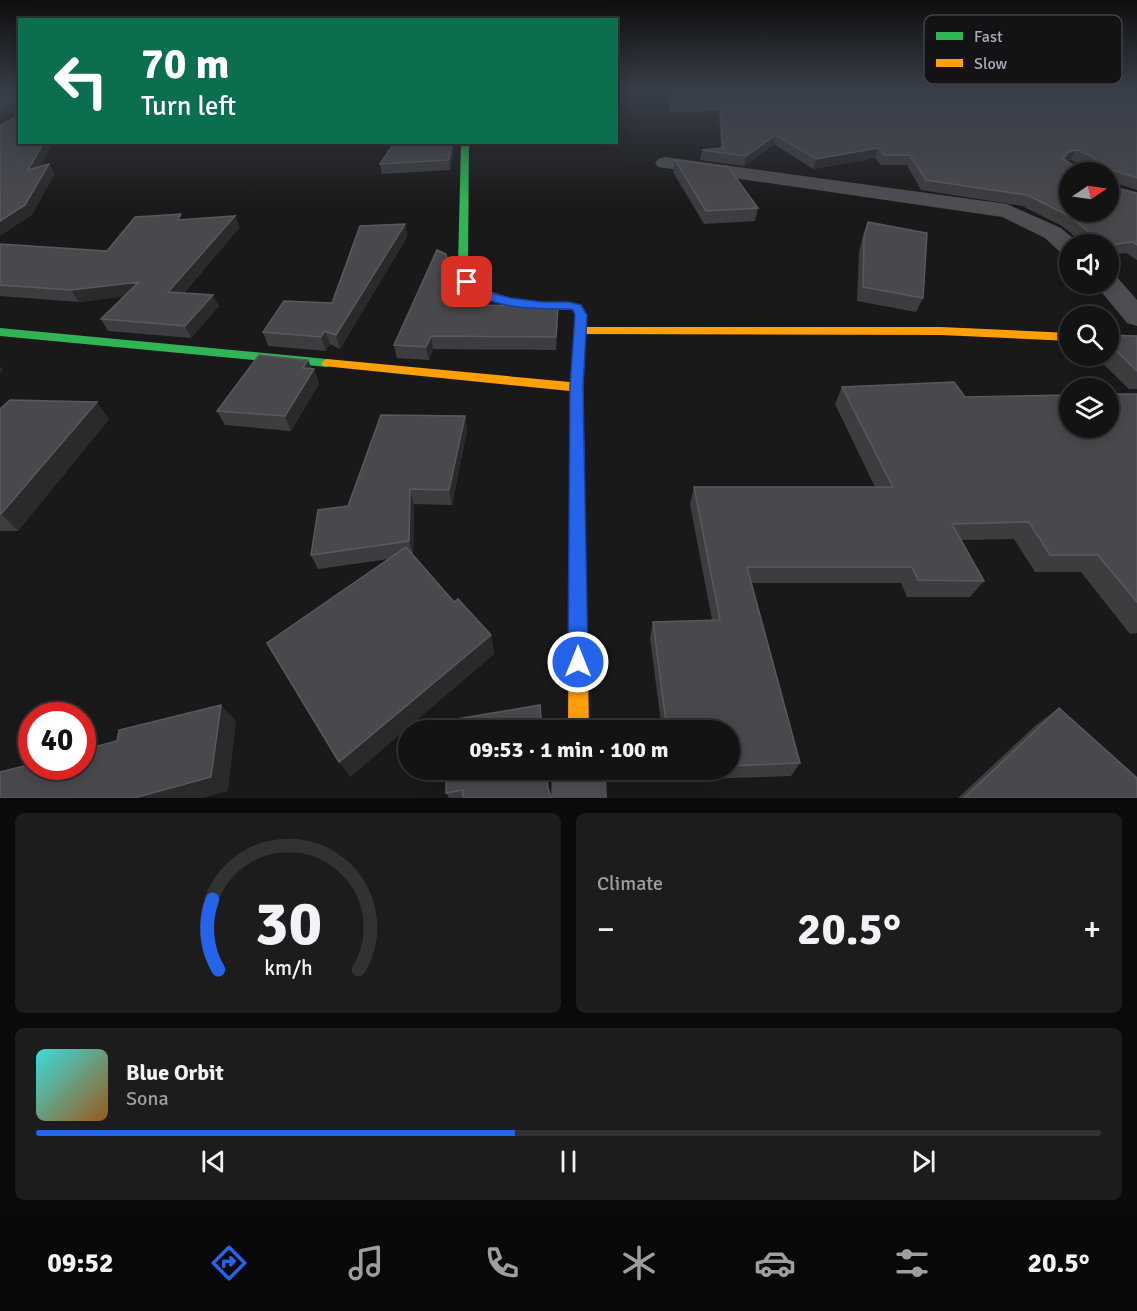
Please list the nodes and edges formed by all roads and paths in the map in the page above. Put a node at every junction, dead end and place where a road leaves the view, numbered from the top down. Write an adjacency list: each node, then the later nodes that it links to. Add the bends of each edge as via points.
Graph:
1 (465, 144): 6 (street, via 463,265 467,282 483,294 511,302 577,307)
2 (665, 163): 3 (street, via 1007,211)
3 (1059, 238)
4 (1117, 294): 5 (street)
5 (1137, 317)
6 (580, 331): 8 (street, via 941,331); 9 (street)
7 (0, 332): 9 (street)
8 (1059, 336)
9 (576, 387): 10 (street)
10 (579, 720)
11 (579, 780): 12 (street)
12 (579, 798)

